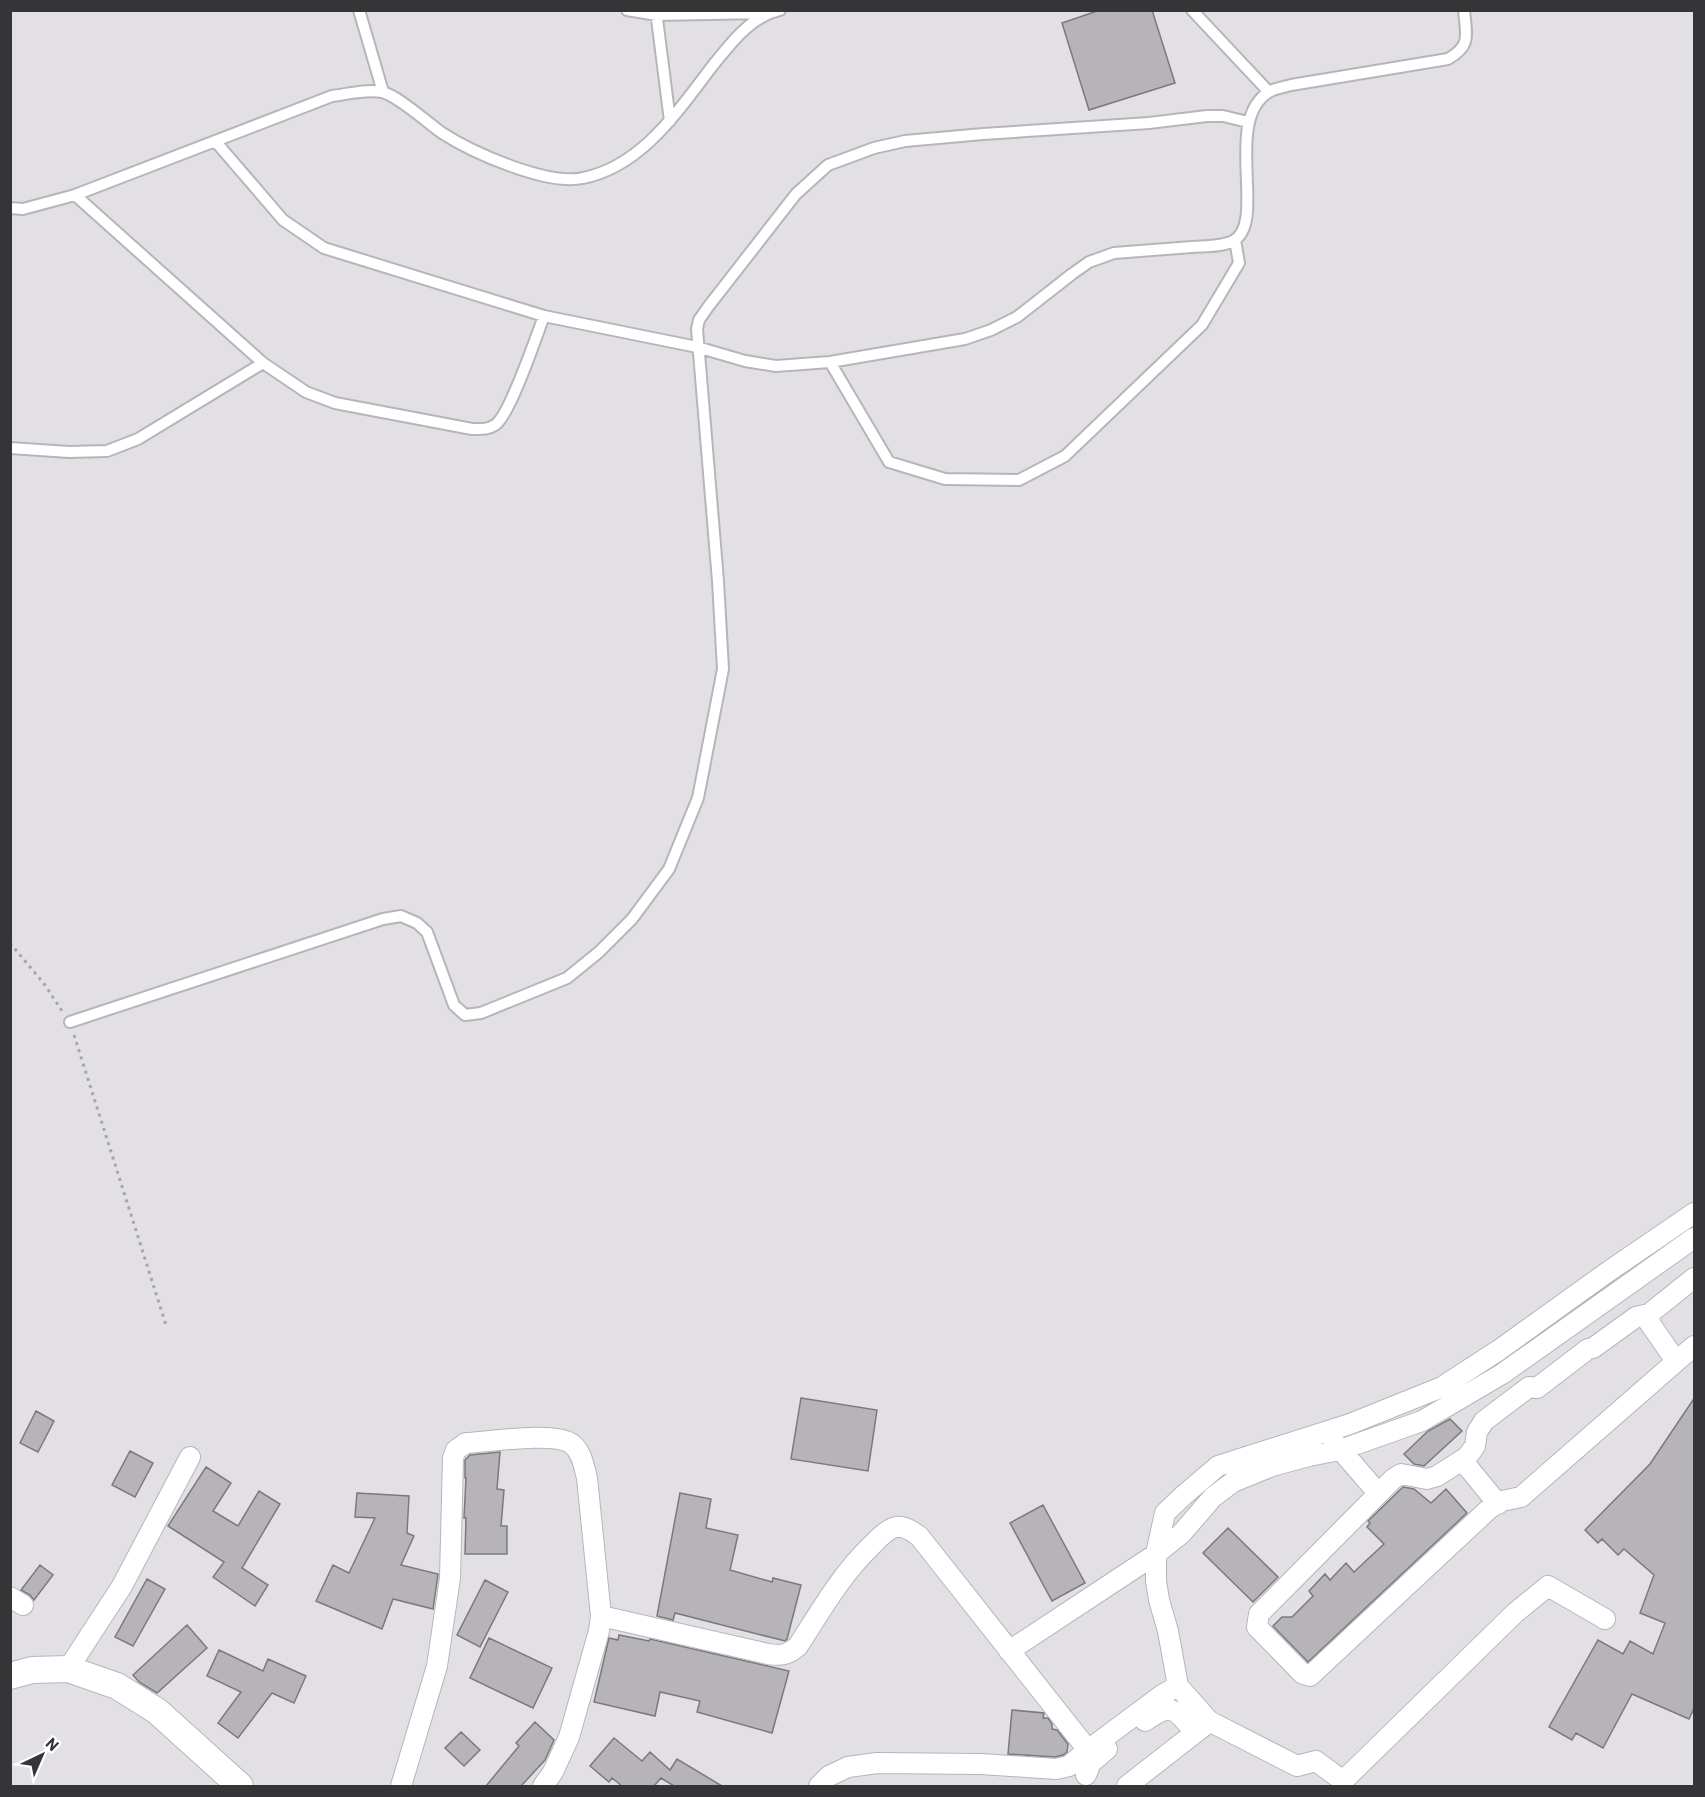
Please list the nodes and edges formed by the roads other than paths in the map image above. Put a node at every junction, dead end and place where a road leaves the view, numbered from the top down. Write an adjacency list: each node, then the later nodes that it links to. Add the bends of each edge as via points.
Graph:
1 (359, 10): 7 (lane)
2 (627, 10): 6 (lane)
3 (1192, 10): 8 (lane)
4 (1464, 10): 8 (lane, via 1464,46 1448,59 1291,84)
5 (775, 12): 6 (lane); 9 (lane, via 737,36)
6 (656, 13): 9 (lane)
7 (383, 92): 9 (lane, via 478,154 562,180 607,172 628,160); 11 (lane, via 332,96)
8 (1269, 92): 10 (lane, via 1254,106)
9 (670, 121)
10 (1248, 122): 14 (lane, via 1247,222); 16 (lane, via 1207,116 904,141 828,165 796,194 699,320)
11 (216, 142): 12 (lane); 15 (lane, via 283,220 324,248)
12 (75, 195): 13 (lane, via 23,209); 18 (lane)
13 (10, 208)
14 (1235, 240): 17 (lane, via 1107,255 1089,262 1017,317 991,330 965,339); 17 (lane, via 1239,263 1202,325 1065,456 1019,480 945,479 889,462)
15 (544, 316): 16 (lane); 18 (lane, via 507,410 485,429 335,403 306,392)
16 (697, 347): 17 (lane, via 776,366); 20 (lane, via 723,669 698,798 669,869 632,919 567,978 481,1013 465,1015 454,1005 427,932 401,916)
17 (830, 362)
18 (263, 363): 19 (lane, via 138,439 107,451)
19 (10, 448)
20 (70, 1022)
21 (1695, 1213): 23 (street)
22 (1695, 1238): 25 (street)
23 (1613, 1268): 25 (street); 29 (street, via 1442,1387)
24 (1695, 1278): 26 (street)
25 (1626, 1286): 30 (street, via 1502,1374 1422,1421)
26 (1644, 1315): 28 (street); 32 (street, via 1588,1349 1537,1388 1529,1387 1484,1421 1475,1446)
27 (1695, 1346): 28 (street)
28 (1676, 1361): 34 (street, via 1521,1497)
29 (1326, 1431): 30 (street); 35 (street, via 1218,1466 1165,1513)
30 (1340, 1450): 33 (street); 35 (street, via 1272,1466 1233,1482)
31 (190, 1457): 39 (street, via 122,1586)
32 (1462, 1460): 33 (street, via 1427,1479 1401,1474); 34 (street)
33 (1378, 1493): 34 (street, via 1259,1614 1257,1627 1303,1674 1310,1676)
34 (1498, 1504)
35 (1156, 1554): 38 (street); 41 (street, via 1159,1600)
36 (601, 1616): 38 (street, via 782,1656 798,1646 833,1589 856,1561 884,1534 901,1527 919,1536); 46 (street, via 587,1478 581,1456 572,1444 543,1438 466,1443 456,1450 450,1578 437,1666); 47 (street, via 569,1737)
37 (1605, 1619): 42 (street, via 1548,1586 1515,1613 1343,1781 1316,1761 1297,1766)
38 (1009, 1651): 43 (street)
39 (68, 1669): 40 (street, via 32,1670); 45 (street, via 117,1686 157,1712)
40 (10, 1676)
41 (1178, 1686): 42 (street); 43 (street)
42 (1202, 1727): 44 (street, via 1175,1711 1160,1711 1128,1730); 49 (street)
43 (1088, 1750): 44 (street)
44 (1080, 1779): 48 (street, via 1056,1768 877,1763 848,1767)
45 (240, 1786)
46 (401, 1786)
47 (543, 1786)
48 (819, 1786)
49 (1127, 1786)

